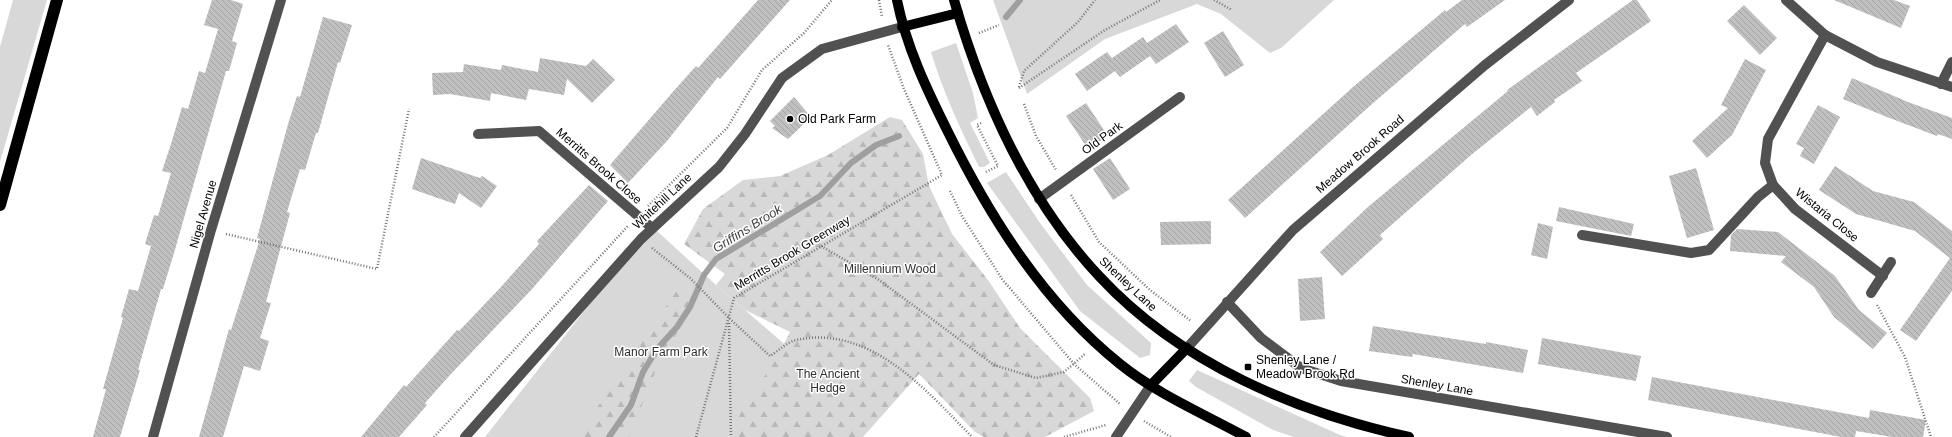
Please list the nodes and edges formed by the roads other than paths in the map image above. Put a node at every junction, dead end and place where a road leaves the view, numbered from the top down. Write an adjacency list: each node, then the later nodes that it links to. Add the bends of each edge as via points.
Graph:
1 (57, 0): 17 (highway)
2 (281, 0): 26 (street, Nigel Avenue, via 211,230)
3 (897, 0): 8 (main road)
4 (954, 0): 7 (main road, Shenley Lane)
5 (1569, 0): 23 (street, Meadow Brook Road, via 1484,64 1298,225)
6 (1786, 0): 9 (street)
7 (958, 13): 8 (main road); 16 (main road, Shenley Lane, via 996,117)
8 (902, 27): 18 (street, Whitehill Lane, via 822,49 782,78 745,134 719,167); 25 (main road, via 931,98 971,179 1007,238 1051,297 1096,344)
9 (1825, 35): 11 (street, via 1877,62); 15 (street, Wistaria Close, via 1768,139 1764,163)
10 (1952, 62): 11 (street)
11 (1941, 84): 12 (street)
12 (1952, 87)
13 (1180, 97): 16 (street, Old Park)
14 (478, 134): 18 (street, Merritts Brook Close, via 538,131)
15 (1773, 185): 19 (street, via 1758,197 1709,250 1691,254); 21 (street, Wistaria Close, via 1795,209)
16 (1039, 199): 24 (main road, Shenley Lane, via 1071,244 1100,278 1152,325)
17 (0, 205)
18 (652, 228): 27 (street, Whitehill Lane)
19 (1582, 235)
20 (1891, 262): 21 (street)
21 (1883, 276): 22 (street)
22 (1871, 293)
23 (1227, 302): 24 (street, Meadow Brook Road); 31 (street, Shenley Lane, via 1261,338 1301,368 1341,381)
24 (1187, 348): 25 (main road); 30 (main road, Shenley Lane, via 1281,398 1339,418)
25 (1151, 385): 28 (street); 29 (main road)
26 (153, 437)
27 (465, 437)
28 (1116, 437)
29 (1246, 437)
30 (1409, 437)
31 (1668, 437)

